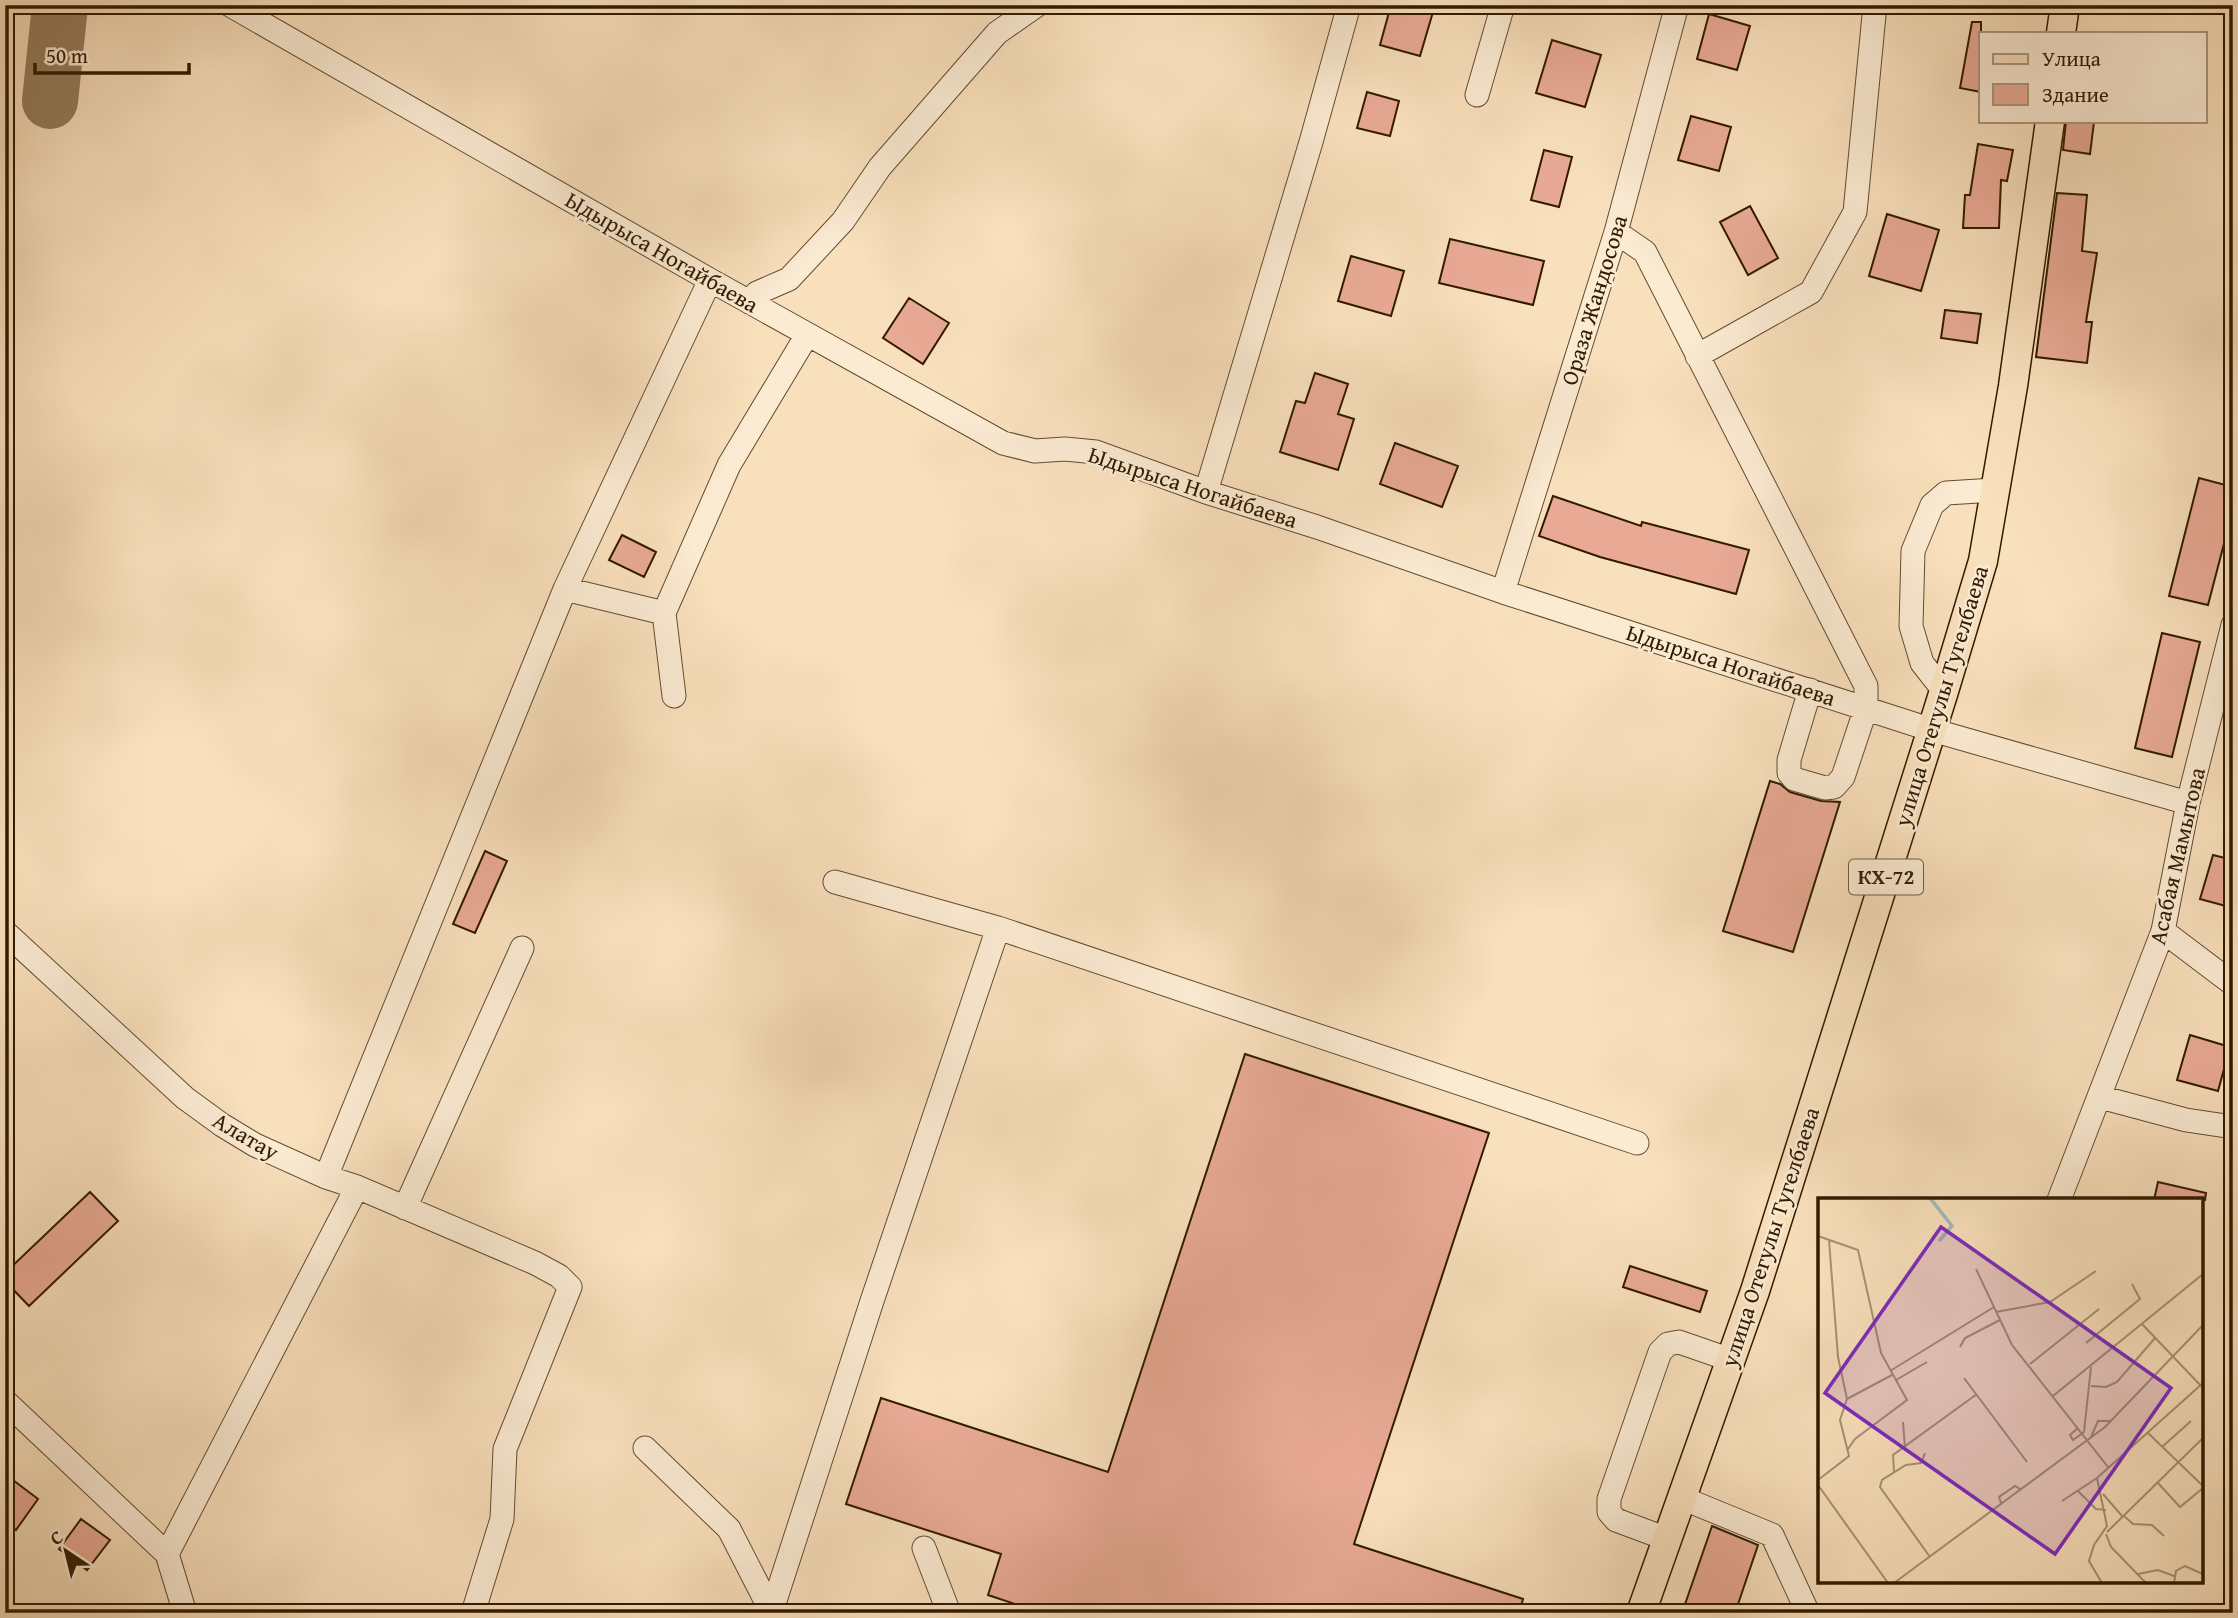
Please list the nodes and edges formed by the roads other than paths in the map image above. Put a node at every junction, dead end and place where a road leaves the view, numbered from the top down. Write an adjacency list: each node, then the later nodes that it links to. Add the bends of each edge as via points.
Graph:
1 (230, 5): 12 (street, Ыдырыса Ногайбаева)
2 (1038, 5): 13 (street, via 998,33 880,167 843,221 789,279 757,293)
3 (1349, 5): 17 (street)
4 (1503, 5): 9 (street)
5 (1677, 5): 11 (street, Ораза Жандосова)
6 (1875, 5): 15 (street, via 1855,212 1811,292)
7 (2065, 5): 8 (main road)
8 (2062, 32)
9 (1477, 95)
10 (2049, 122): 16 (main road, улица Отегулы Тугелбаева / КХ-72)
11 (1616, 232): 15 (street, via 1645,252); 19 (street, Ораза Жандосова)
12 (710, 280): 13 (street, Ыдырыса Ногайбаева); 18 (street)
13 (749, 302): 14 (street, Ыдырыса Ногайбаева)
14 (807, 335): 17 (street, Ыдырыса Ногайбаева, via 1003,443 1035,451 1096,452); 20 (street, via 729,465)
15 (1697, 356): 25 (street, via 1866,686)
16 (1995, 490): 23 (main road, улица Отегулы Тугелбаева / КХ-72, via 1983,561); 23 (street, via 1946,493 1932,505 1913,551 1912,626 1922,663)
17 (1206, 492): 19 (street, Ыдырыса Ногайбаева)
18 (565, 589): 20 (street); 37 (street)
19 (1503, 592): 22 (street, Ыдырыса Ногайбаева)
20 (664, 613): 24 (street)
21 (2233, 625): 27 (street, Асабая Мамытова)
22 (1810, 690): 25 (street, Ыдырыса Ногайбаева); 25 (street, via 1789,760 1794,779 1833,787 1843,777)
23 (1944, 691): 26 (main road, улица Отегулы Тугелбаева / КХ-72)
24 (674, 696)
25 (1867, 708): 26 (street, Ыдырыса Ногайбаева)
26 (1932, 730): 27 (street, Ыдырыса Ногайбаева); 41 (main road, улица Отегулы Тугелбаева / КХ-72)
27 (2188, 803): 30 (street, Асабая Мамытова)
28 (835, 882): 29 (street)
29 (998, 928): 36 (street); 48 (street)
30 (2163, 931): 33 (street); 34 (street, Асабая Мамытова)
31 (5, 932): 37 (street, Алатау, via 185,1098 255,1145)
32 (523, 948): 40 (street)
33 (2233, 984)
34 (2100, 1097): 35 (street, via 2186,1120); 39 (street, Асабая Мамытова)
35 (2233, 1127)
36 (1637, 1143)
37 (326, 1177): 38 (street, Алатау)
38 (357, 1187): 40 (street, Алатау); 47 (street)
39 (2061, 1198)
40 (405, 1208): 50 (street, Алатау, via 535,1263 570,1287 505,1449 502,1519)
41 (1731, 1360): 44 (main road, улица Отегулы Тугелбаева / КХ-72); 45 (street, via 1679,1342 1660,1352 1609,1499 1609,1512 1616,1520)
42 (5, 1401): 47 (street)
43 (645, 1448): 48 (street, via 729,1529)
44 (1682, 1498): 45 (main road, улица Отегулы Тугелбаева / КХ-72); 53 (street, via 1772,1535)
45 (1667, 1539): 52 (main road, улица Отегулы Тугелбаева / КХ-72)
46 (924, 1548): 51 (street)
47 (167, 1554): 49 (street)
48 (771, 1612)
49 (185, 1613)
50 (472, 1613)
51 (949, 1613)
52 (1641, 1613)
53 (1808, 1613)

